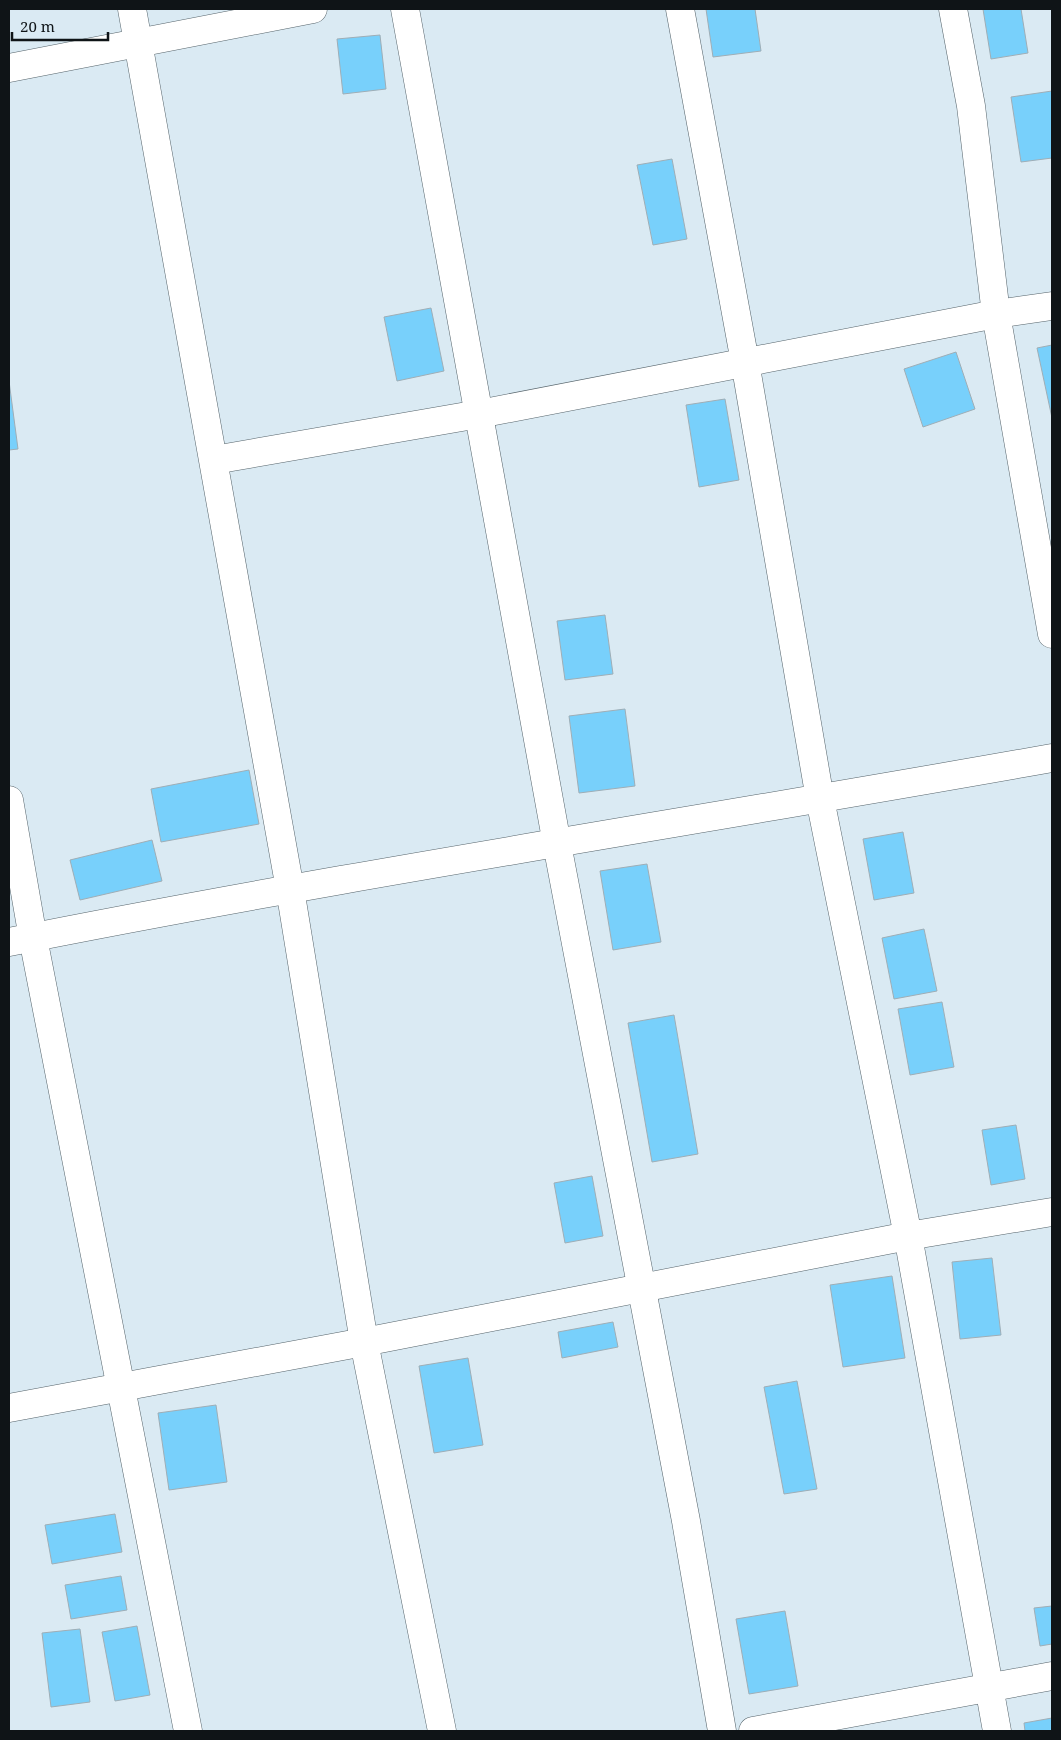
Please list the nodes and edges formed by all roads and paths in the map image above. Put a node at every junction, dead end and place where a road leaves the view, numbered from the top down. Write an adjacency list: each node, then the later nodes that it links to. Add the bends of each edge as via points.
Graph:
1 (132, 9): 6 (street)
2 (313, 9): 6 (street)
3 (405, 9): 11 (street)
4 (680, 9): 10 (street)
5 (953, 9): 9 (street, via 971,106)
6 (139, 43): 7 (street); 12 (street)
7 (9, 68)
8 (1052, 306): 9 (street)
9 (996, 314): 10 (street); 13 (street)
10 (745, 362): 11 (street); 15 (street)
11 (479, 414): 12 (street); 17 (street)
12 (214, 460): 18 (street)
13 (1052, 634)
14 (1052, 758): 15 (street)
15 (820, 799): 17 (street); 21 (street)
16 (9, 800): 19 (street)
17 (557, 844): 18 (street); 22 (street)
18 (290, 889): 19 (street); 23 (street)
19 (21, 940): 24 (street)
20 (1052, 1212): 21 (street)
21 (908, 1236): 22 (street); 27 (street)
22 (642, 1289): 23 (street); 30 (street)
23 (364, 1342): 24 (street); 29 (street)
24 (121, 1387): 25 (street); 28 (street)
25 (9, 1408)
26 (1052, 1676): 27 (street)
27 (990, 1688): 31 (street); 32 (street)
28 (188, 1731)
29 (442, 1731)
30 (722, 1731)
31 (753, 1731)
32 (997, 1731)

